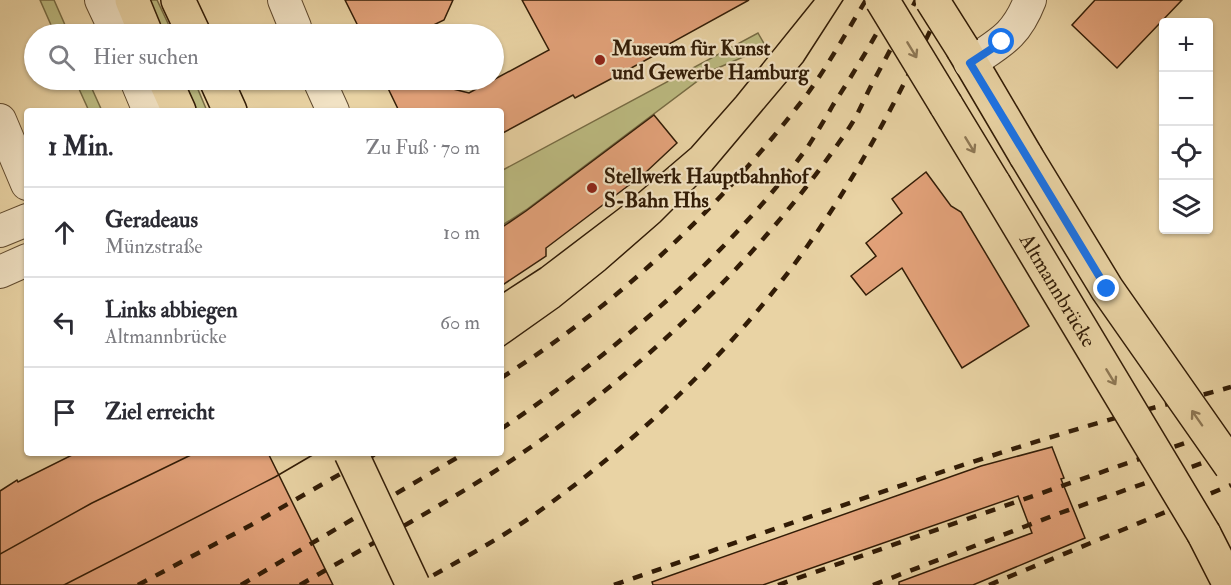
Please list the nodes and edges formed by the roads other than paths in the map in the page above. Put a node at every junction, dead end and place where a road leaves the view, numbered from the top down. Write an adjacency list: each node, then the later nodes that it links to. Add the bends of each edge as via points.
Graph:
1 (101, 0): 7 (street)
2 (132, 0): 8 (main road)
3 (178, 0): 9 (main road)
4 (882, 0): 27 (main road, Altmannbrücke, one-way to 27, bridge, via 1204,534)
5 (932, 0): 10 (main road, Altmannbrücke, bridge)
6 (1030, 0): 10 (street, via 1009,36)
7 (112, 24)
8 (142, 24)
9 (189, 24)
10 (966, 56): 26 (main road, Altmannbrücke, one-way to 10, bridge, via 1107,289)
11 (140, 90): 15 (street)
12 (169, 90): 16 (main road)
13 (221, 90): 17 (main road)
14 (324, 90): 18 (street)
15 (148, 108)
16 (177, 108)
17 (229, 108)
18 (332, 108)
19 (0, 120): 20 (street)
20 (24, 177)
21 (24, 221): 22 (street)
22 (0, 231)
23 (24, 261): 24 (street)
24 (0, 272)
25 (352, 456): 28 (main road, bridge)
26 (1231, 466)
27 (1226, 578)
28 (413, 585)

